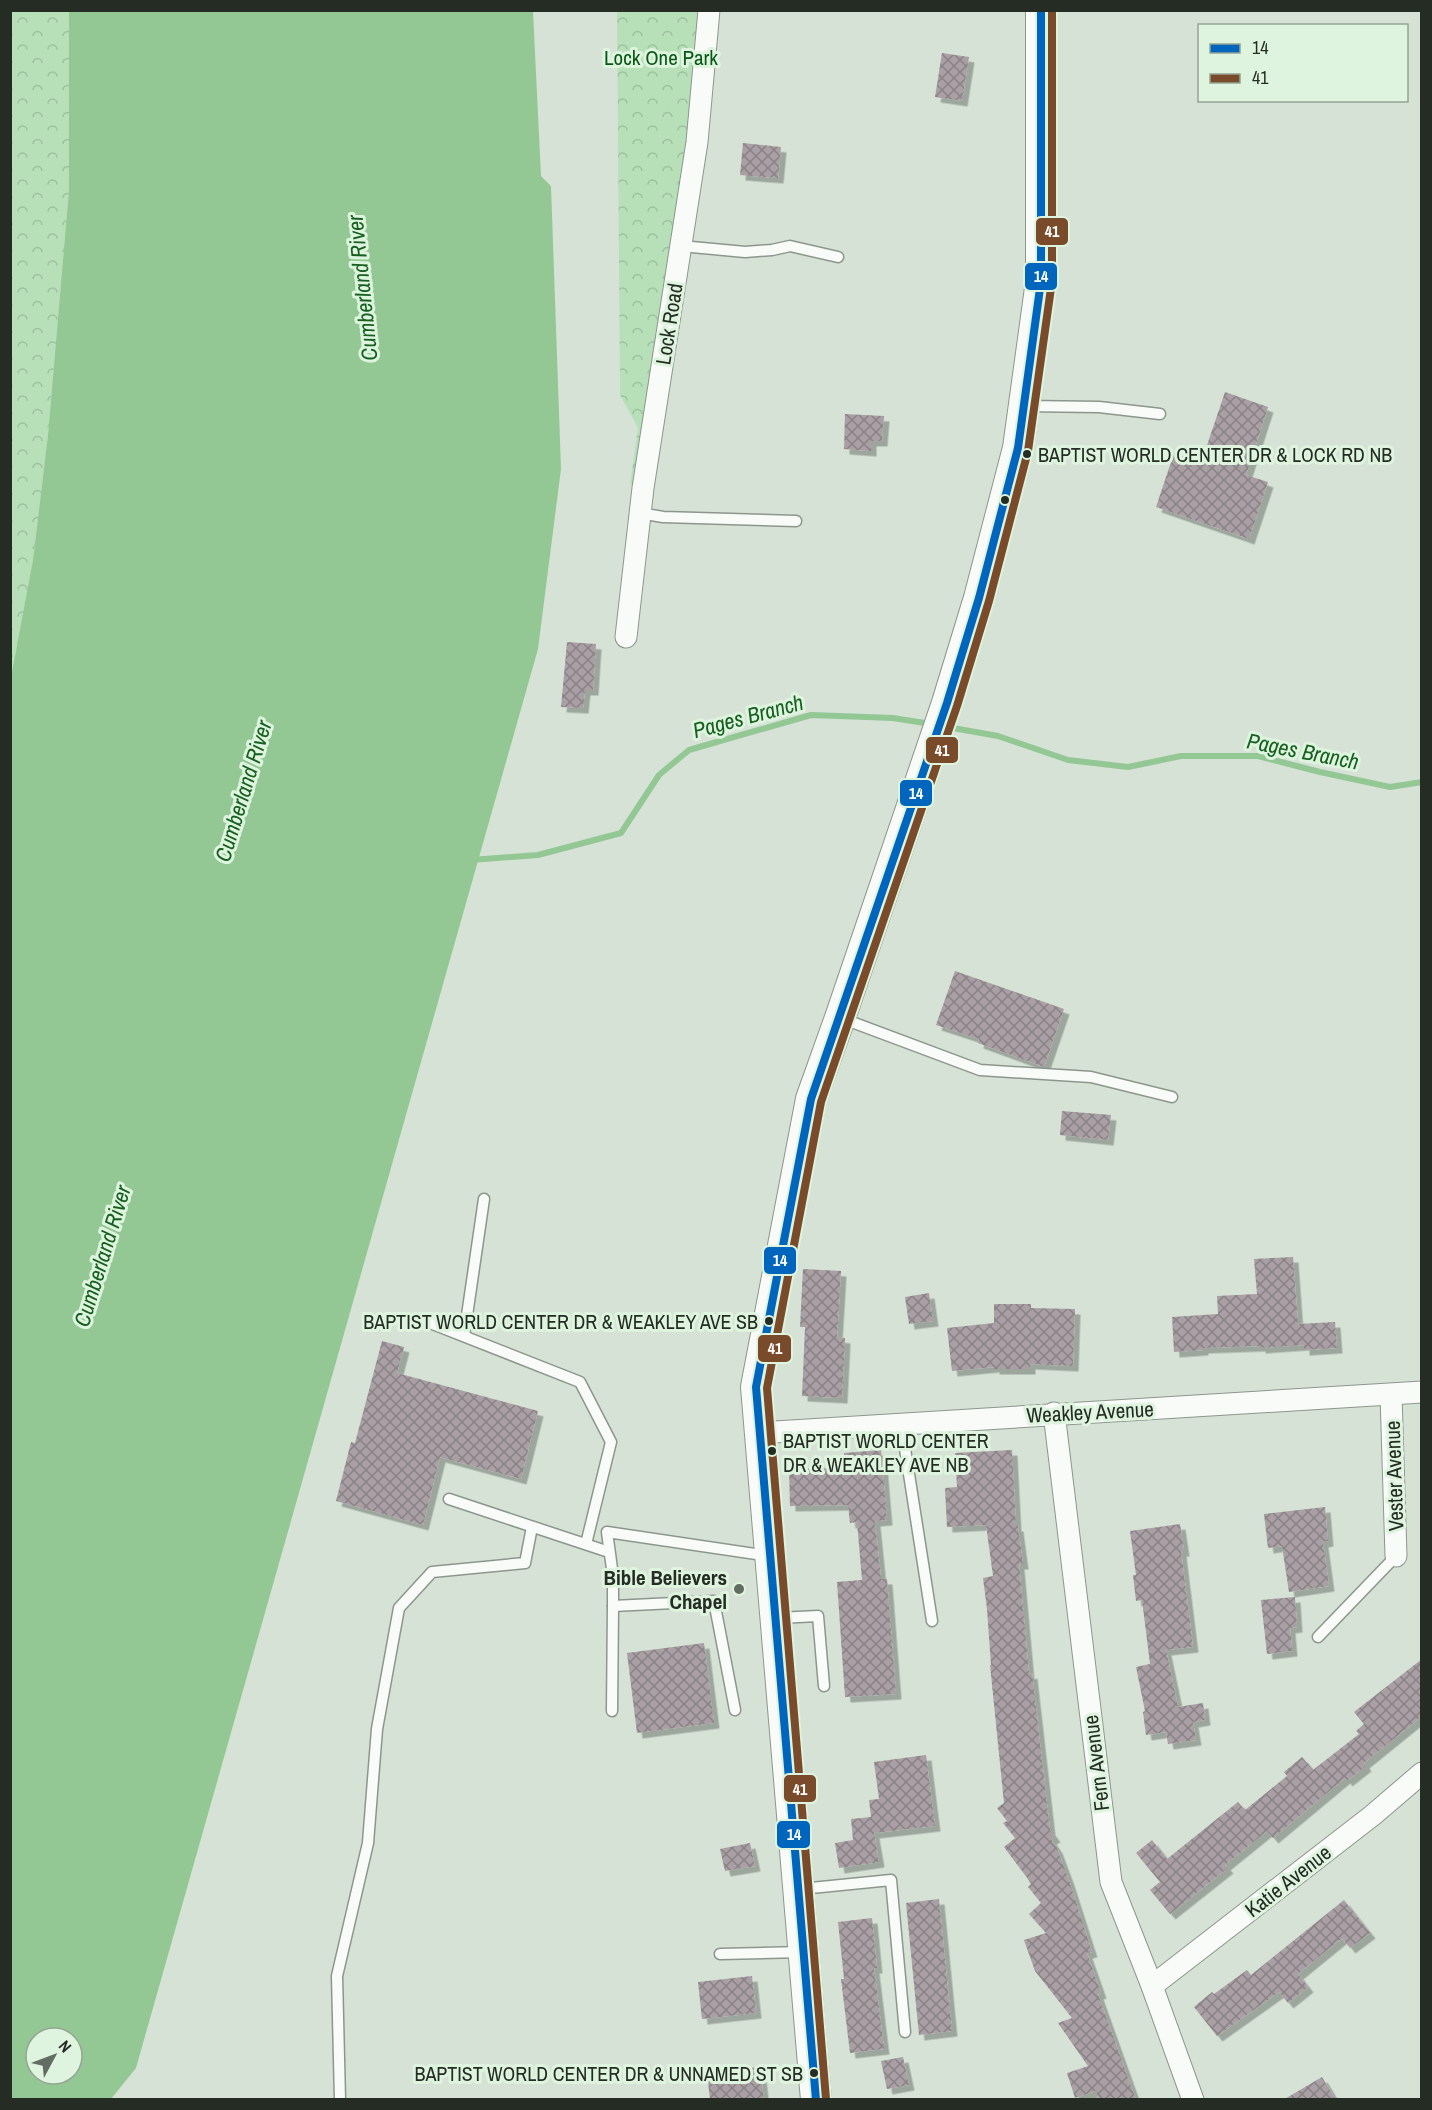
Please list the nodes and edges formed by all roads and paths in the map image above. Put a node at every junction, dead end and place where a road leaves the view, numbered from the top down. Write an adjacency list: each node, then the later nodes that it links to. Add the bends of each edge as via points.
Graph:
1 (708, 10): 3 (street, Lock Road, via 697,142)
2 (1041, 10): 5 (street, via 1041,281)
3 (681, 246): 4 (lane, via 745,252 790,246); 7 (street, Lock Road)
4 (838, 257)
5 (1024, 406): 6 (lane, via 1099,407); 10 (street, via 1018,448 979,598)
6 (1160, 414)
7 (640, 513): 8 (lane); 9 (street, Lock Road)
8 (795, 521)
9 (626, 637)
10 (840, 1018): 11 (lane, via 980,1070 1091,1077); 19 (street, via 810,1099 756,1387)
11 (1172, 1097)
12 (484, 1199): 14 (lane)
13 (425, 1321): 14 (lane)
14 (464, 1336): 22 (lane, via 580,1382 611,1442)
15 (1422, 1392): 16 (street, Weakley Avenue)
16 (1392, 1395): 17 (street, Weakley Avenue); 25 (street, Vester Avenue)
17 (1054, 1413): 18 (street, Weakley Avenue); 37 (street, Fern Avenue, via 1111,1882)
18 (901, 1424): 19 (street, Weakley Avenue); 28 (lane)
19 (758, 1433): 24 (street)
20 (449, 1499): 21 (lane)
21 (532, 1527): 22 (lane); 39 (lane, via 525,1563 432,1572 399,1608 377,1729 368,1843 337,1976)
22 (586, 1544): 23 (lane)
23 (609, 1552): 24 (lane, via 607,1532); 26 (lane)
24 (769, 1556): 27 (street)
25 (1396, 1556): 29 (lane)
26 (613, 1605): 31 (lane, via 714,1601); 32 (lane)
27 (775, 1618): 30 (lane, via 818,1616); 34 (street)
28 (932, 1622)
29 (1318, 1637)
30 (824, 1686)
31 (735, 1710)
32 (612, 1711)
33 (1422, 1773): 37 (street, Katie Avenue)
34 (798, 1889): 35 (street); 38 (lane, via 891,1880)
35 (804, 1952): 36 (lane); 40 (street)
36 (720, 1954)
37 (1152, 1986): 41 (street, Fern Avenue)
38 (905, 2032)
39 (340, 2100)
40 (816, 2100)
41 (1192, 2100)

